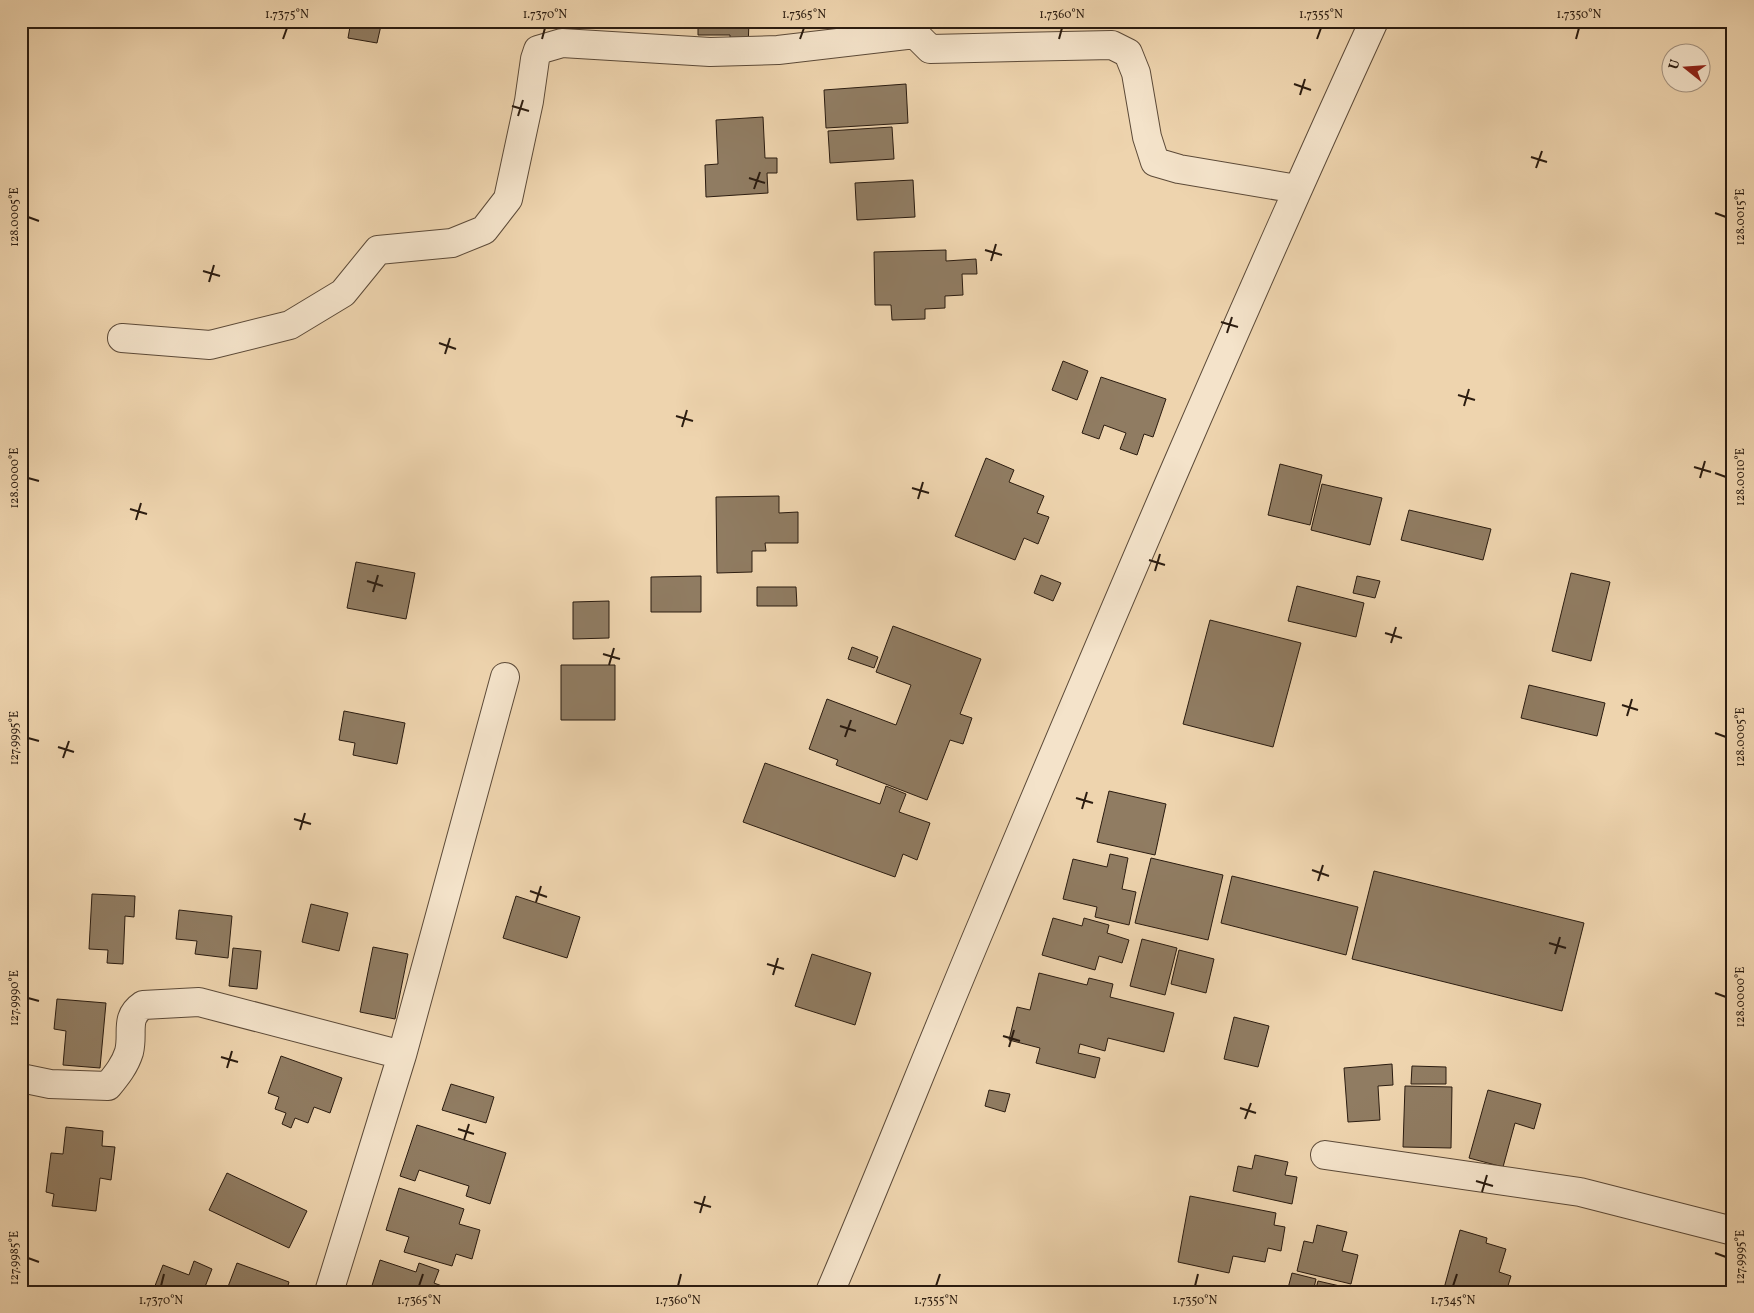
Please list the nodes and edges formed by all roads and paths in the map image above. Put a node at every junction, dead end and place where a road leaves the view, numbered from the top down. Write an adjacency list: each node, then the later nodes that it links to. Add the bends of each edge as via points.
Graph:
1 (1374, 21): 3 (street)
2 (914, 27): 3 (street, via 930,49 1112,45 1128,54 1136,73 1147,137 1155,162); 4 (street, via 778,50 710,52 562,43 538,50 508,200 484,230 452,243 378,250 343,293 290,325 210,345)
3 (1297, 189): 11 (street, via 987,912)
4 (122, 338)
5 (505, 677): 6 (street)
6 (402, 1056): 7 (street, via 199,1002 143,1005 131,1016 129,1051 121,1071 108,1086 50,1084); 10 (street)
7 (21, 1078)
8 (1325, 1155): 9 (street, via 1580,1192)
9 (1733, 1231)
10 (329, 1292)
11 (830, 1292)

